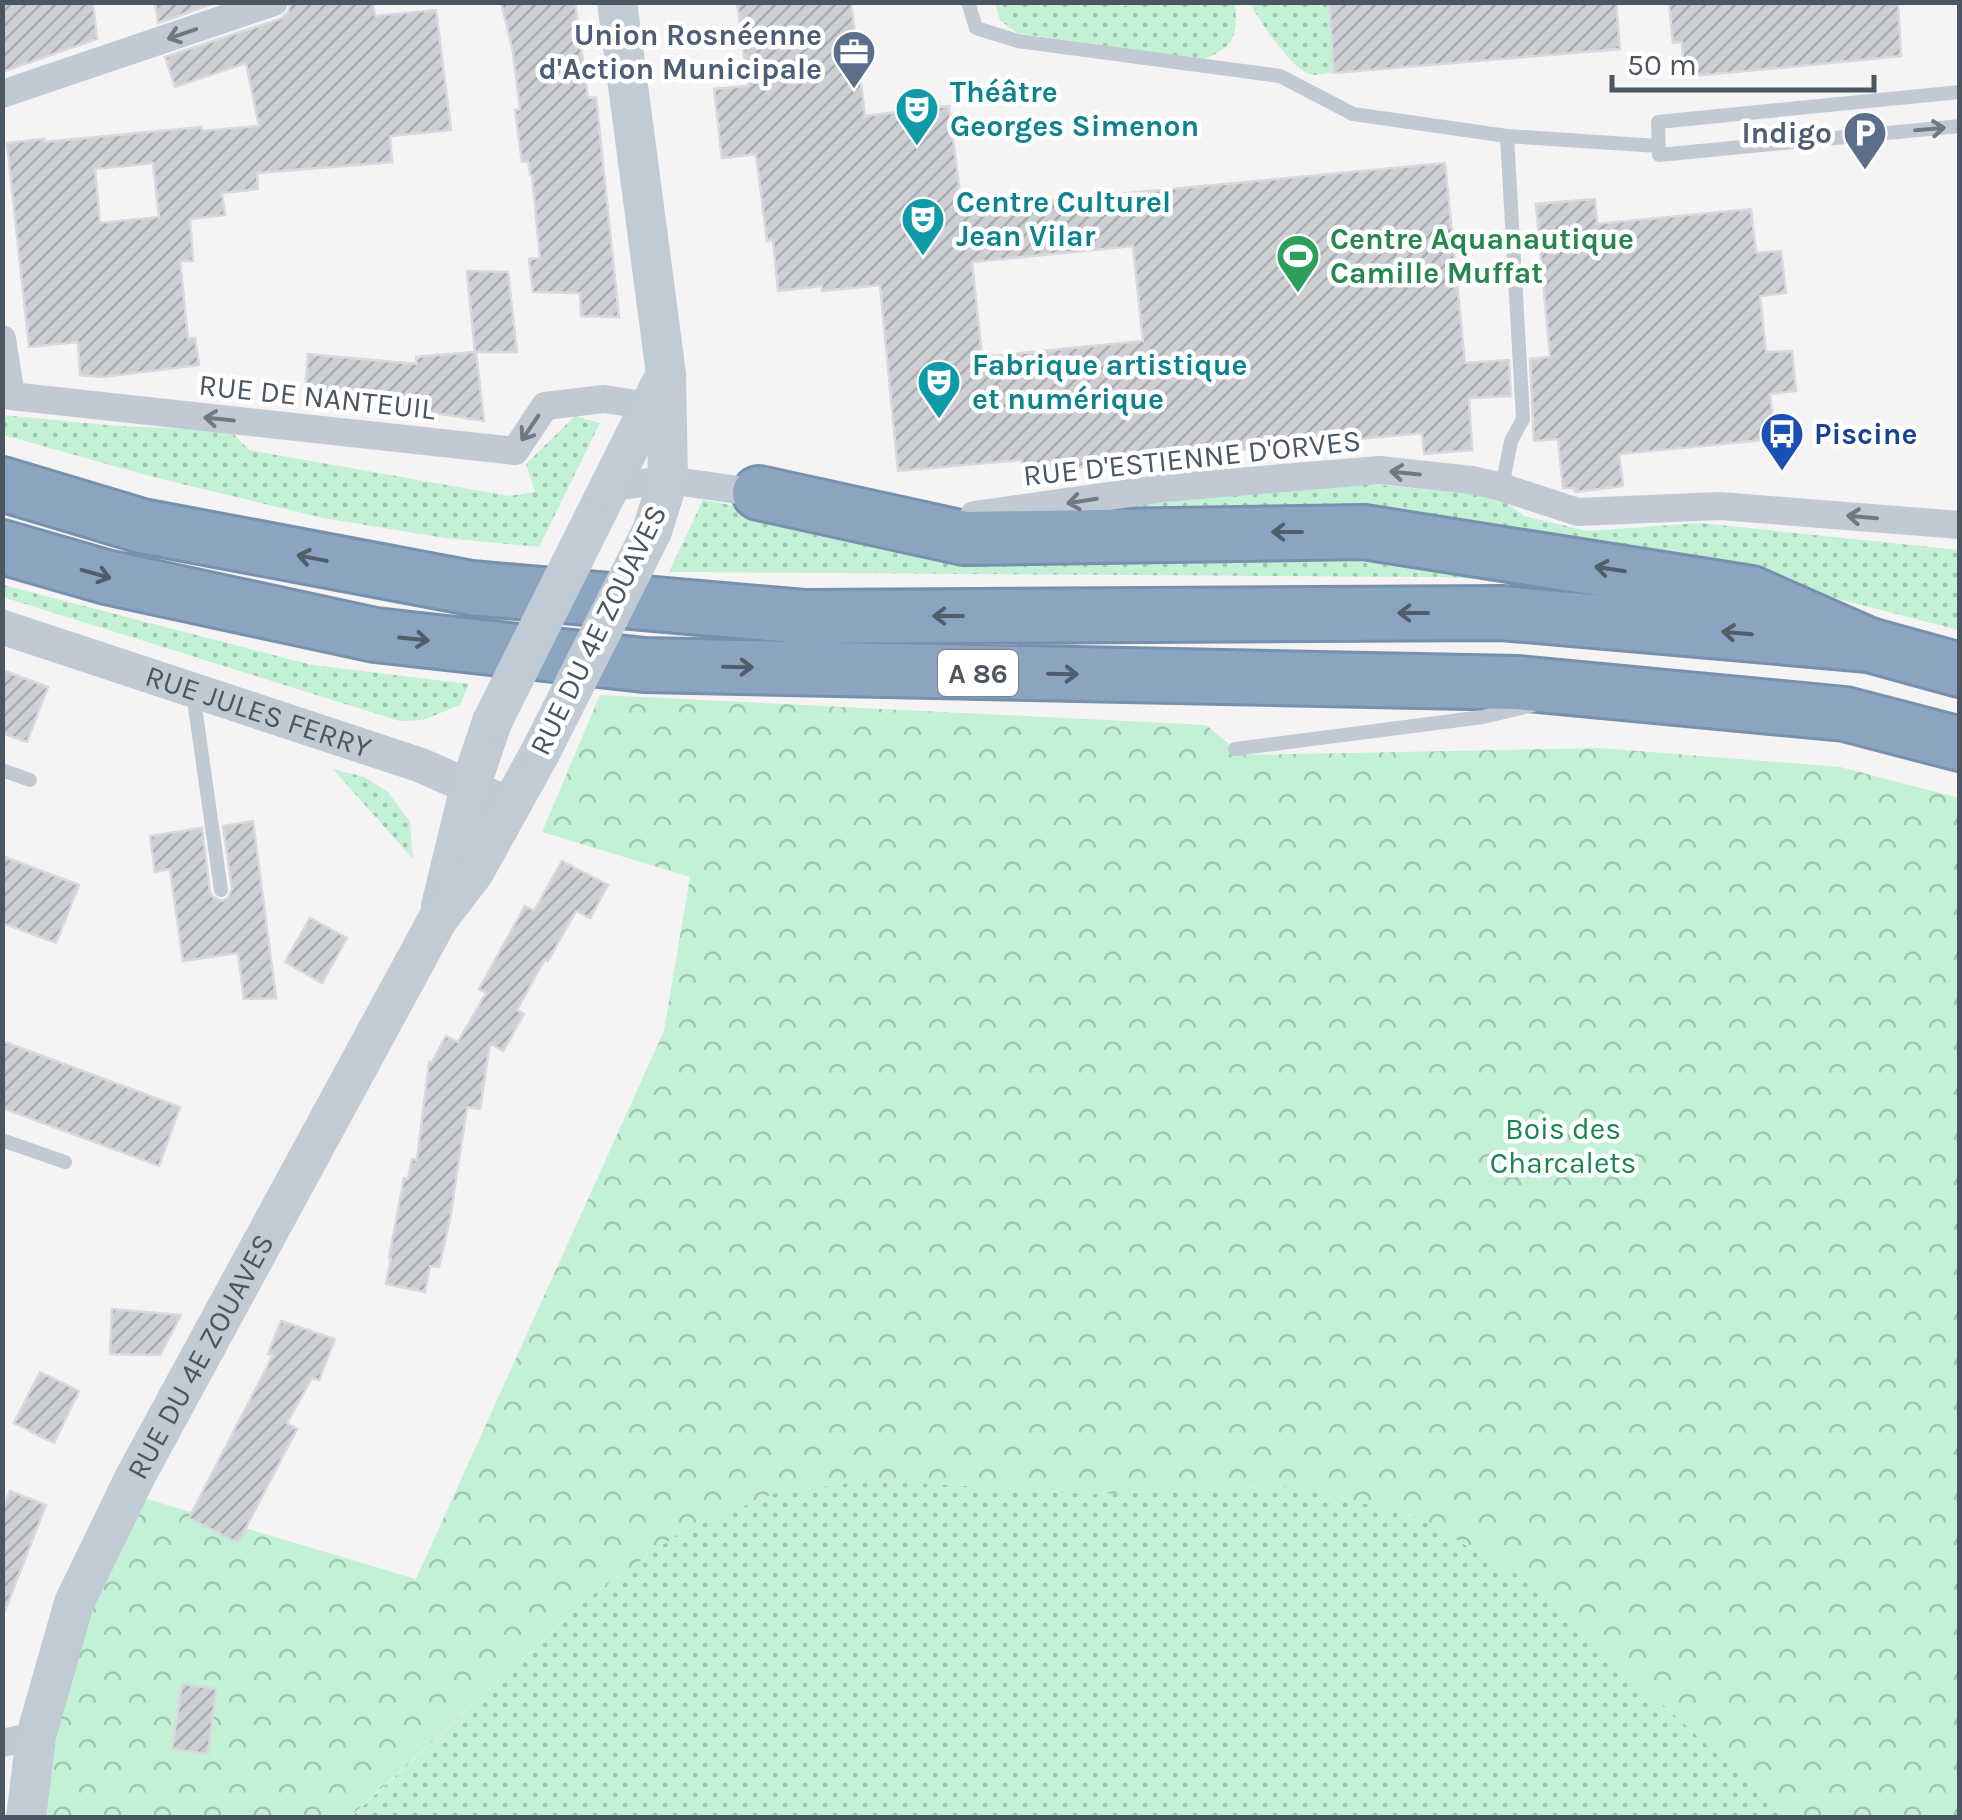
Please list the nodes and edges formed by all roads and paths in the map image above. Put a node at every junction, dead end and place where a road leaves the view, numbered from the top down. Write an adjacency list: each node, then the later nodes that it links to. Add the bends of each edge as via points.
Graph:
1 (274, 2): 5 (street, one-way to 5)
2 (618, 2): 10 (main road, RUE DU 4E ZOUAVES)
3 (968, 2): 7 (lane, via 976,28 1018,41 1280,76 1353,114)
4 (1960, 92): 8 (lane, via 1658,122)
5 (2, 94)
6 (1960, 126): 8 (lane, one-way to 6, via 1659,155)
7 (1507, 136): 8 (lane); 14 (lane, via 1522,420)
8 (1658, 146)
9 (2, 338): 11 (street, RUE DE NANTEUIL)
10 (658, 390): 11 (street, RUE DE NANTEUIL, one-way to 11, via 545,406 515,451); 12 (main road, RUE DU 4E ZOUAVES); 16 (main road, RUE DU 4E ZOUAVES)
11 (7, 396)
12 (668, 480): 15 (street, RUE D'ESTIENNE D'ORVES); 16 (street, RUE D'ESTIENNE D'ORVES); 29 (main road, RUE DU 4E ZOUAVES, bridge, via 652,531)
13 (2, 484): 20 (highway, A 86, one-way to 13, via 1501,612 765,614 472,588 142,526)
14 (1502, 487): 15 (street, RUE D'ESTIENNE D'ORVES, one-way to 15, via 1379,470 1165,488 974,515); 17 (street, RUE D'ESTIENNE D'ORVES, one-way to 14, via 1720,506 1578,512)
15 (759, 493): 20 (highway, one-way to 15, via 1751,593 1364,532 964,538)
16 (601, 504): 28 (main road, RUE DU 4E ZOUAVES, bridge, via 492,722)
17 (1960, 524)
18 (2, 547): 22 (highway, A 86, one-way to 22, via 106,578 375,635 644,665)
19 (2, 628): 23 (street, RUE JULES FERRY)
20 (1869, 645): 21 (highway, A 86)
21 (1960, 670)
22 (1597, 689): 24 (highway, A 86, via 1845,714); 25 (lane, via 1484,717)
23 (192, 690): 28 (street, RUE JULES FERRY); 30 (lane)
24 (1960, 744)
25 (1235, 749)
26 (2, 770): 27 (lane)
27 (30, 780)
28 (470, 787): 29 (street, RUE JULES FERRY); 31 (main road, RUE DU 4E ZOUAVES)
29 (511, 805): 31 (main road, RUE DU 4E ZOUAVES)
30 (222, 890)
31 (438, 920): 34 (main road, RUE DU 4E ZOUAVES, via 127,1493)
32 (2, 1140): 33 (lane)
33 (65, 1162)
34 (19, 1740): 35 (main road, RUE DU 4E ZOUAVES)
35 (26, 1818)

